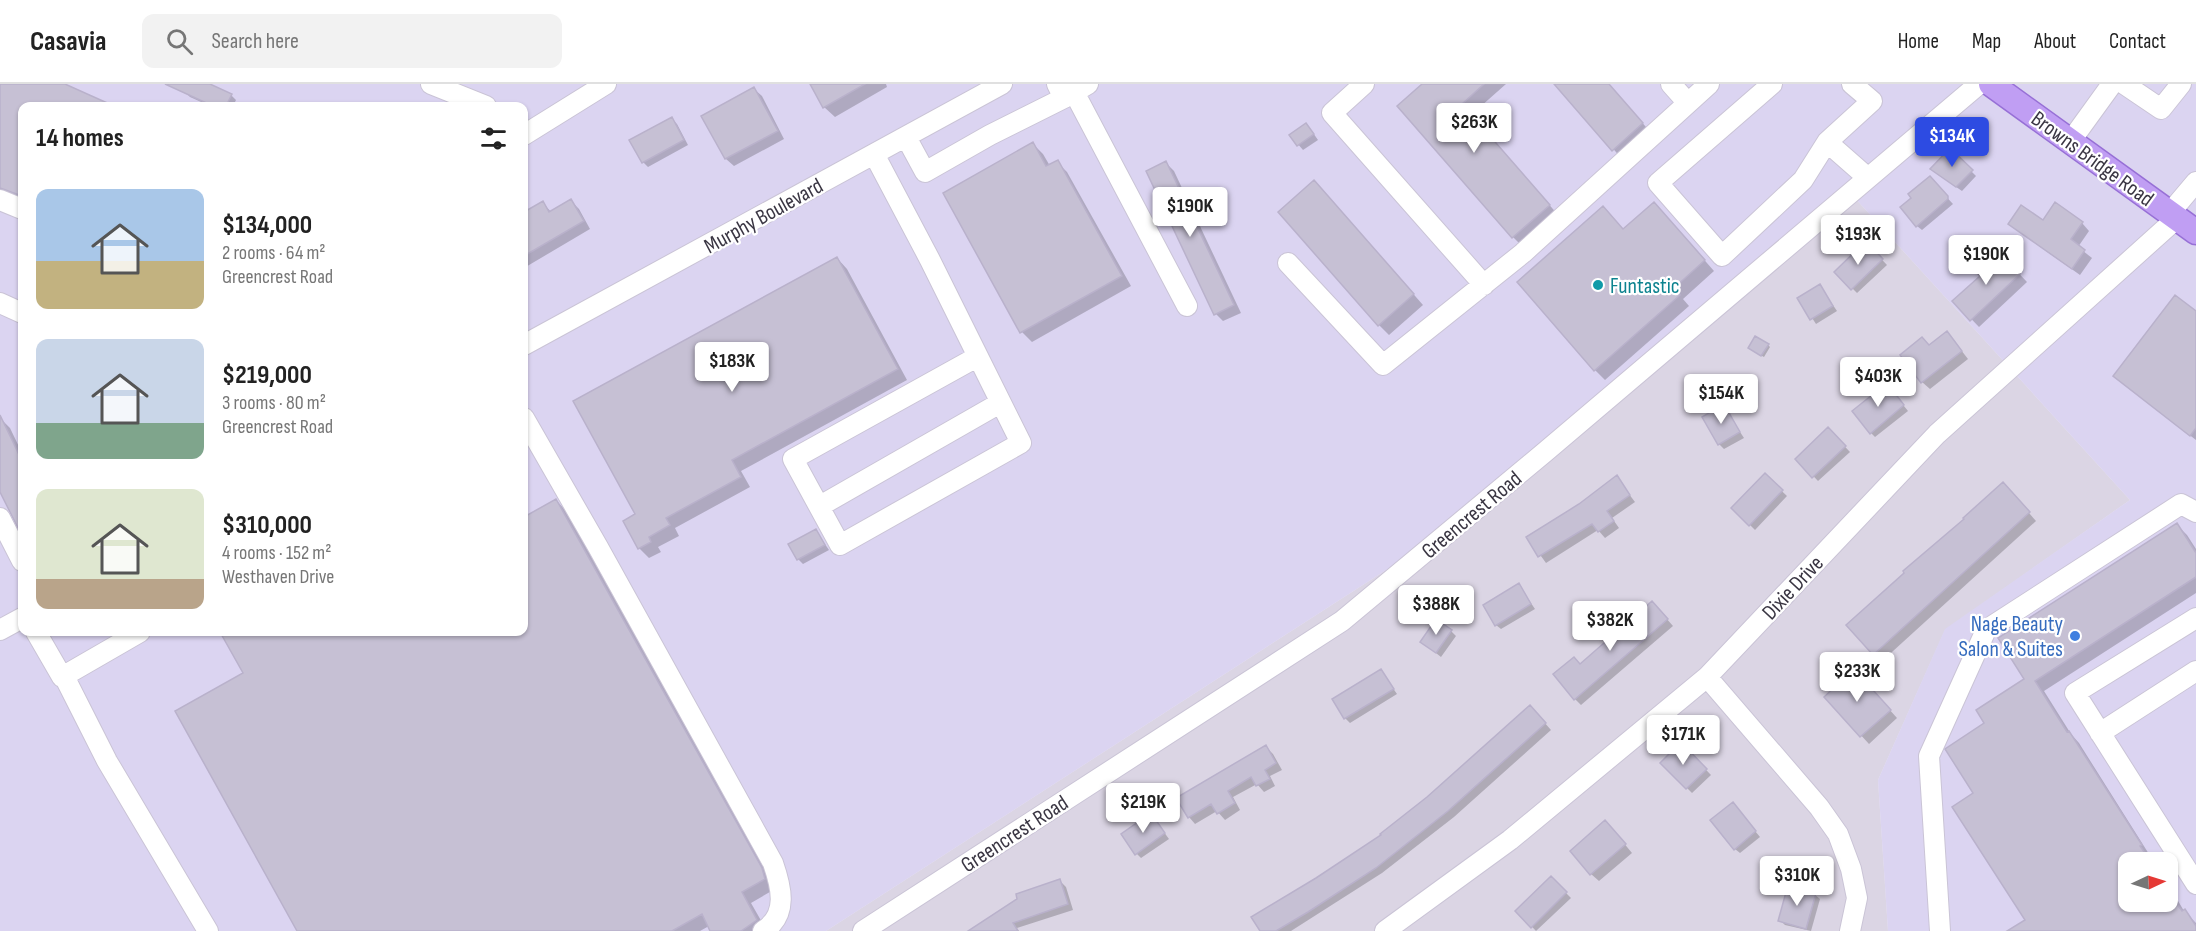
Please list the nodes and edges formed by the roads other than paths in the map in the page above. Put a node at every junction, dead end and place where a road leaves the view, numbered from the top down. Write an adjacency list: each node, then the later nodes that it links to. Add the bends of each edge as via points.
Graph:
1 (432, 84): 15 (street)
2 (606, 84): 17 (street)
3 (1002, 84): 18 (street, Murphy Boulevard)
4 (1364, 84): 28 (street, via 1332,113)
5 (1671, 84): 16 (street)
6 (1709, 84): 16 (street)
7 (1772, 84): 19 (street, via 1658,183 1722,256 1803,180)
8 (1852, 84): 19 (street, via 1872,101)
9 (1979, 84): 22 (street, Greencrest Road)
10 (1991, 84): 20 (main road, Browns Bridge Road)
11 (2112, 84): 20 (street)
12 (2124, 84): 13 (street, via 2161,109)
13 (2181, 84)
14 (1071, 90): 18 (street, via 925,172); 30 (street)
15 (476, 102)
16 (1687, 102): 28 (street)
17 (528, 128)
18 (906, 137): 21 (street, Murphy Boulevard)
19 (1827, 142): 22 (street)
20 (2070, 142): 26 (main road, Browns Bridge Road)
21 (874, 154): 32 (street, Murphy Boulevard); 33 (street)
22 (1868, 178): 52 (street, Greencrest Road, via 1342,621)
23 (2196, 182): 26 (street, Dixie Drive)
24 (0, 200): 25 (street)
25 (18, 207)
26 (2180, 222): 47 (street, Dixie Drive, via 1937,434)
27 (1288, 263): 28 (street, via 1383,365)
28 (1484, 285)
29 (0, 303): 31 (street)
30 (1187, 306)
31 (18, 311)
32 (528, 343)
33 (977, 357): 34 (street); 36 (street, via 793,459)
34 (1000, 403): 36 (street); 36 (street, via 1021,443 1011,449 840,545)
35 (528, 425): 51 (street, via 773,863 782,901 779,913)
36 (819, 506)
37 (2196, 512): 55 (street, via 2181,504 1986,630 1929,756)
38 (0, 518): 39 (street)
39 (18, 553)
40 (2196, 618): 48 (street, via 2075,693)
41 (18, 620): 42 (street)
42 (0, 630)
43 (38, 636): 46 (street)
44 (133, 636): 46 (street)
45 (2196, 671): 48 (street)
46 (64, 676): 50 (street, via 107,761)
47 (1707, 677): 53 (street, Dixie Drive, via 1510,840); 54 (street, via 1838,834 1857,898)
48 (2100, 733): 49 (street)
49 (2196, 884)
50 (208, 931)
51 (764, 931)
52 (863, 931)
53 (1385, 931)
54 (1850, 931)
55 (1940, 931)

